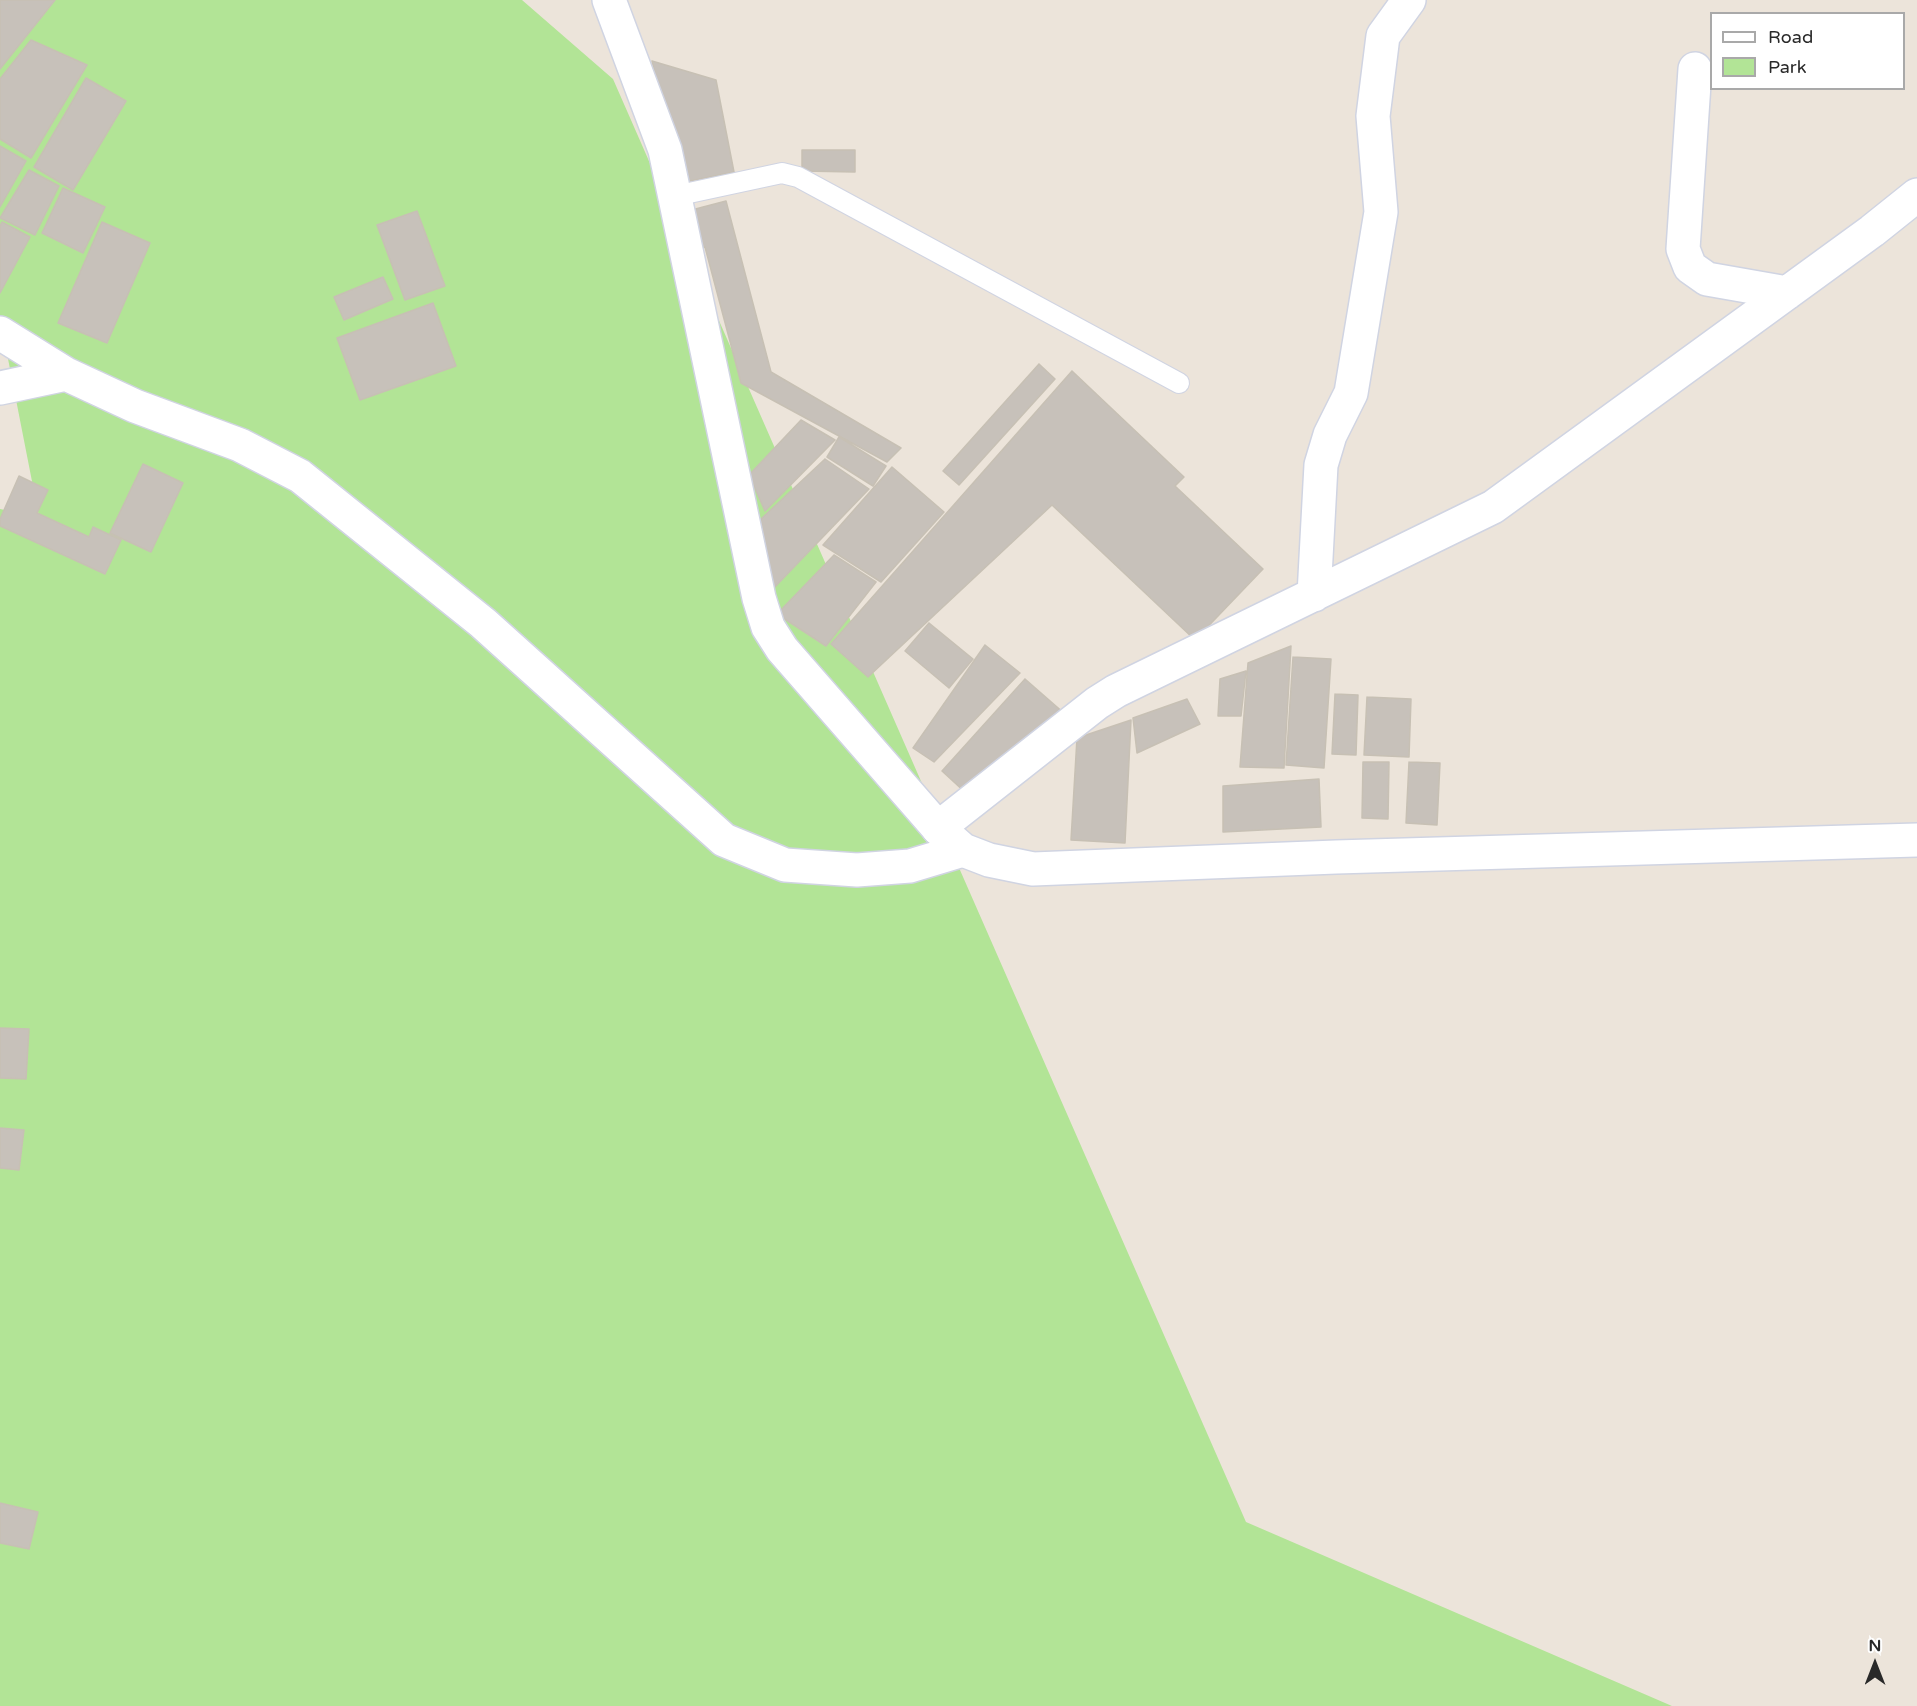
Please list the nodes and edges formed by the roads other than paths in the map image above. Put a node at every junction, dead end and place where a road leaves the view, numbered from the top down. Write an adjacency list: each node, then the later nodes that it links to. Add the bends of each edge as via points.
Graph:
1 (609, 0): 5 (street, via 665,150)
2 (1409, 0): 11 (street, via 1383,36 1373,117 1381,212 1351,393 1330,435 1321,465)
3 (1695, 69): 6 (street, via 1683,249 1690,267 1707,279)
4 (1917, 195): 6 (street)
5 (675, 196): 9 (lane, via 782,173 798,177); 12 (street, via 768,627 782,649)
6 (1787, 293): 11 (street, via 1493,507)
7 (0, 333): 8 (street)
8 (66, 374): 10 (street); 14 (street, via 135,406 240,445 300,476 483,623 724,840 785,865 857,870 910,866)
9 (1179, 383)
10 (0, 388)
11 (1314, 595): 12 (street, via 1097,703)
12 (938, 828): 14 (street)
13 (1917, 840): 14 (street, via 1034,869)
14 (963, 850)

